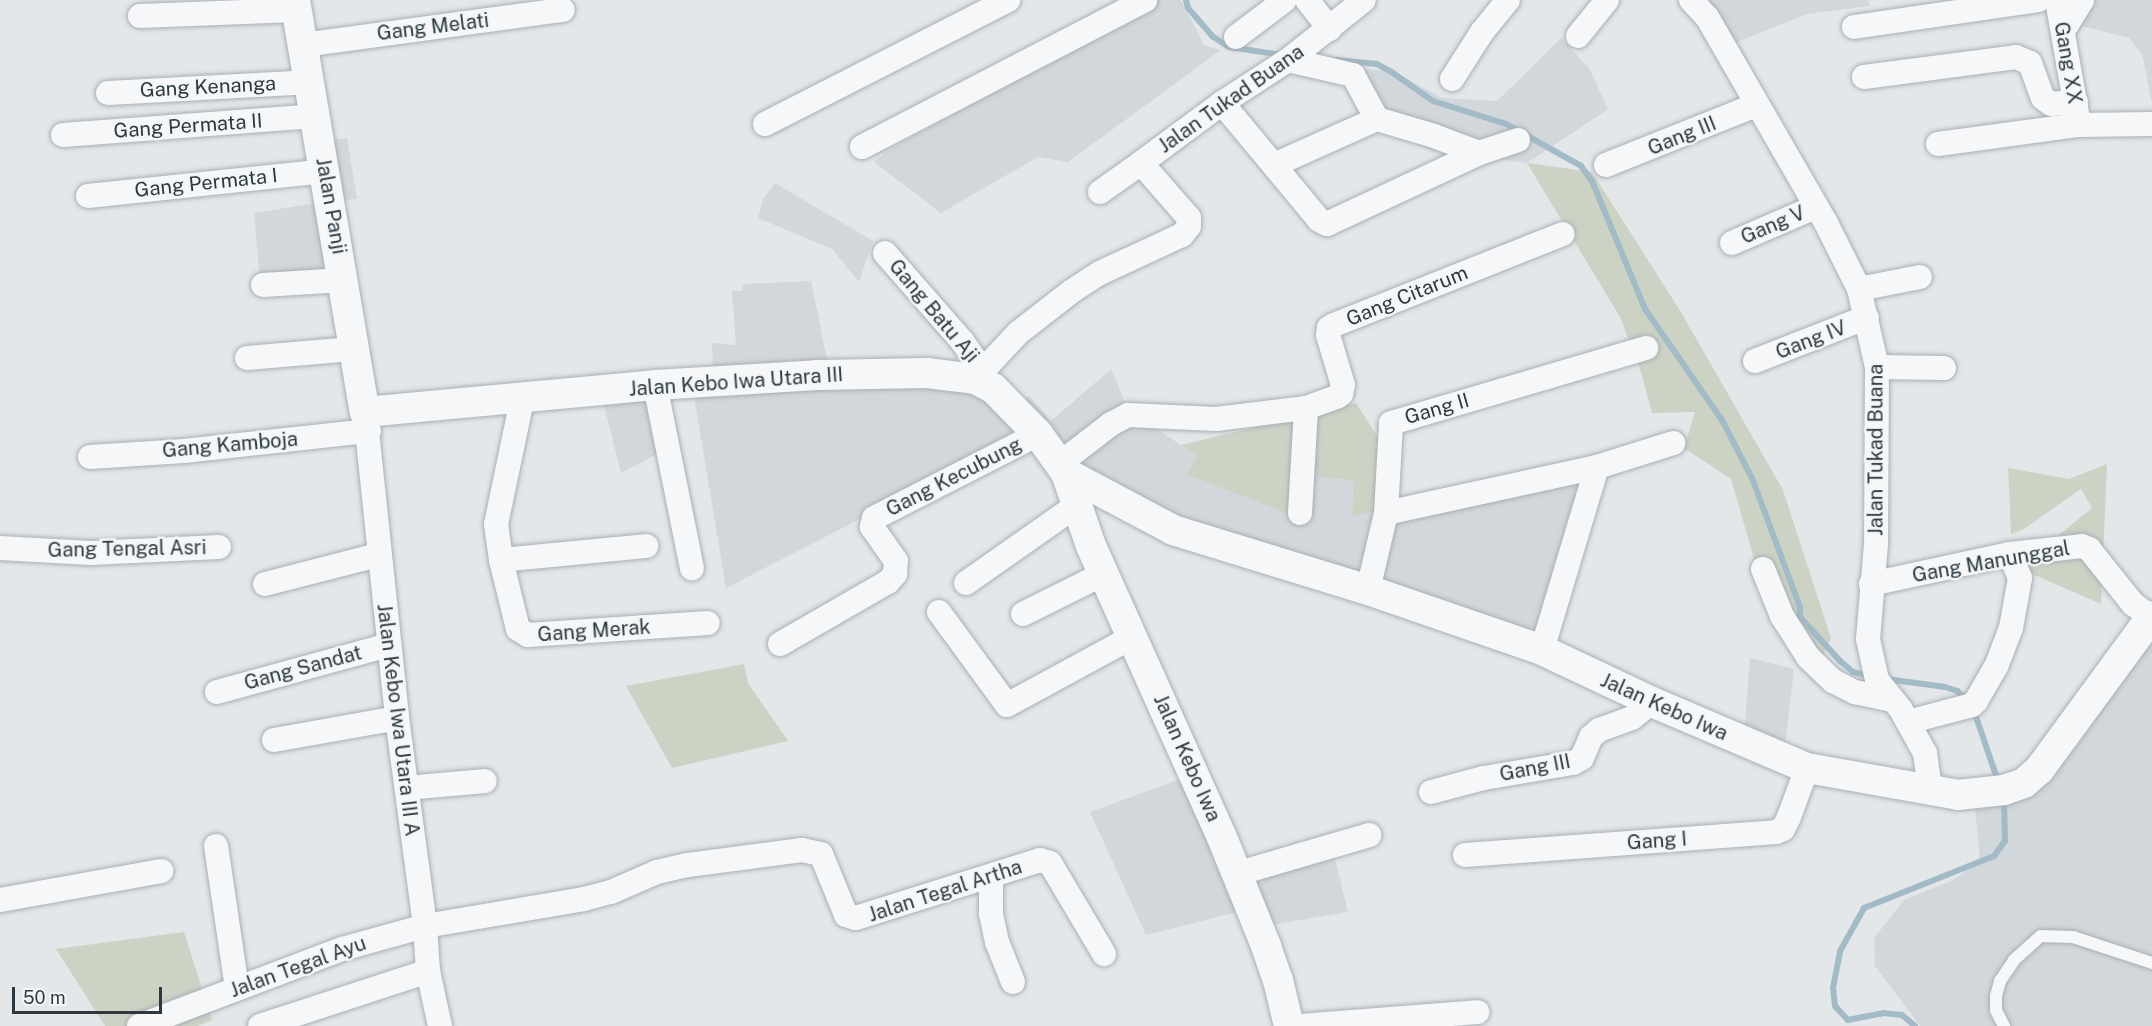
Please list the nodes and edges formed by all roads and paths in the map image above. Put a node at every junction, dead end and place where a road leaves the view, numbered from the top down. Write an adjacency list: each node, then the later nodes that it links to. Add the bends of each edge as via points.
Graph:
1 (1008, 0): 31 (street)
2 (1145, 0): 36 (street)
3 (1285, 0): 19 (street)
4 (1307, 0): 16 (street)
5 (1364, 0): 16 (street, Jalan Tukad Buana)
6 (1508, 0): 23 (street)
7 (1607, 0): 18 (street)
8 (2038, 0): 15 (street)
9 (2056, 0): 17 (street, Gang XX)
10 (2082, 0): 17 (street)
11 (296, 5): 14 (street); 20 (street, Jalan Panji)
12 (1701, 6): 27 (street, Jalan Tukad Buana)
13 (563, 10): 20 (street, Gang Melati)
14 (140, 16)
15 (1854, 27)
16 (1330, 29): 21 (street, Jalan Tukad Buana)
17 (2063, 31): 28 (street, Gang XX)
18 (1578, 36)
19 (1236, 37)
20 (303, 45): 24 (street, Jalan Panji)
21 (1292, 57): 26 (street, Jalan Tukad Buana); 30 (street, via 1353,75)
22 (1864, 77): 28 (street, via 2016,57 2030,63 2043,98)
23 (1452, 79)
24 (308, 82): 25 (street, Gang Kenanga); 29 (street, Jalan Panji)
25 (108, 93)
26 (1222, 103): 38 (street, Jalan Tukad Buana); 39 (street)
27 (1756, 105): 40 (street, Gang III); 44 (street, Jalan Tukad Buana)
28 (2077, 114): 32 (street, Gang XX); 35 (street)
29 (314, 116): 33 (street, Gang Permata II); 41 (street, Jalan Panji)
30 (1377, 119): 37 (street); 39 (street)
31 (765, 124)
32 (2152, 124)
33 (63, 135)
34 (1518, 140): 37 (street)
35 (1938, 144)
36 (862, 147)
37 (1479, 153): 39 (street, via 1328,224 1319,220)
38 (1141, 163): 42 (street); 59 (street, Jalan Tukad Buana, via 1189,218 1189,226 1182,235 1100,273 1072,291 1018,333)
39 (1274, 165)
40 (1606, 165)
41 (325, 171): 43 (street, Gang Permata I); 49 (street, Jalan Panji)
42 (1100, 192)
43 (87, 196)
44 (1815, 207): 46 (street, Gang V); 51 (street, Jalan Tukad Buana)
45 (1563, 234): 62 (street, Gang Citarum, via 1329,328 1343,389 1337,397)
46 (1732, 243)
47 (885, 253): 59 (street, Gang Batu Aji, via 962,341)
48 (1920, 277): 51 (street)
49 (343, 280): 50 (street); 54 (street, Jalan Panji)
50 (263, 285)
51 (1859, 289): 52 (street, Jalan Tukad Buana)
52 (1867, 317): 56 (street, Gang IV); 57 (street, Jalan Tukad Buana)
53 (1646, 348): 71 (street, Gang II, via 1391,423)
54 (353, 349): 55 (street); 63 (street, Jalan Panji)
55 (247, 358)
56 (1755, 362)
57 (1878, 367): 58 (street); 84 (street, Jalan Tukad Buana, via 1876,544)
58 (1944, 368)
59 (979, 375): 60 (street, Jalan Kebo Iwa Utara III, via 817,375); 64 (street, Jalan Kebo Iwa Utara III)
60 (655, 385): 61 (street, Jalan Kebo Iwa Utara III); 79 (street)
61 (522, 400): 63 (street, Jalan Kebo Iwa Utara III); 78 (street, Gang Merak, via 496,524)
62 (1306, 408): 68 (street, Gang Citarum, via 1216,419 1128,415 1111,424); 70 (street)
63 (367, 421): 66 (street, Gang Kamboja, via 195,450); 77 (street, Jalan Kebo Iwa Utara III A)
64 (1038, 434): 68 (street, Jalan Kebo Iwa Utara III); 91 (street, Gang Kecubung, via 874,518 872,527 898,566 896,574)
65 (1673, 444): 67 (street)
66 (90, 457)
67 (1597, 467): 71 (street); 93 (street)
68 (1063, 469): 69 (street, Jalan Kebo Iwa Utara III); 72 (street, Jalan Kebo Iwa Utara III)
69 (1116, 499): 72 (street); 85 (street, Jalan Kebo Iwa, via 1173,530)
70 (1300, 513)
71 (1386, 513): 85 (street, Gang II)
72 (1081, 517): 81 (street, Jalan Kebo Iwa); 82 (street)
73 (646, 546): 78 (street)
74 (219, 547): 75 (street, Gang Tengal Asri, via 91,553)
75 (0, 549)
76 (2010, 554): 84 (street, Gang Manunggal); 88 (street, Gang Manunggal, via 2082,546 2089,549 2133,604); 98 (street, via 2019,578 2011,628 1996,667 1976,700 1972,705)
77 (378, 555): 83 (street); 92 (street, Jalan Kebo Iwa Utara III A)
78 (501, 560): 89 (street, Gang Merak, via 518,629 528,635)
79 (692, 568)
80 (1763, 569): 95 (street, via 1782,616 1808,657 1833,681 1855,692)
81 (1103, 574): 87 (street); 90 (street, Jalan Kebo Iwa)
82 (966, 583)
83 (265, 584)
84 (1871, 584): 95 (street, Jalan Tukad Buana, via 1868,639 1877,680)
85 (1368, 590): 93 (street, Jalan Kebo Iwa)
86 (939, 612): 90 (street, via 1007,705)
87 (1023, 614)
88 (2151, 617): 104 (street, Jalan Kebo Iwa, via 2039,770 2024,783 2004,790)
89 (708, 623)
90 (1132, 637): 109 (street, Jalan Kebo Iwa)
91 (780, 644)
92 (389, 645): 94 (street, Gang Sandat); 97 (street, Jalan Kebo Iwa Utara III A)
93 (1542, 650): 96 (street, Jalan Kebo Iwa)
94 (217, 692)
95 (1892, 700): 98 (street, Jalan Tukad Buana)
96 (1652, 702): 100 (street, Jalan Kebo Iwa); 103 (street, Gang III, via 1632,718 1599,730 1590,737 1582,758 1573,763 1484,778)
97 (398, 718): 99 (street); 102 (street, Jalan Kebo Iwa Utara III A)
98 (1908, 722): 104 (street, Jalan Tukad Buana)
99 (274, 740)
100 (1807, 768): 104 (street, Jalan Kebo Iwa); 107 (street, Gang I, via 1789,817 1783,829 1776,832)
101 (485, 781): 102 (street)
102 (407, 788): 112 (street, Jalan Kebo Iwa Utara III A)
103 (1431, 792)
104 (1944, 792)
105 (1369, 835): 109 (street)
106 (216, 846): 117 (street)
107 (1465, 855)
108 (161, 871): 111 (street)
109 (1236, 874): 122 (street, Jalan Kebo Iwa, via 1278,981)
110 (991, 876): 112 (street, Jalan Tegal Artha, via 856,918 846,915 821,854 802,850 688,865 584,899); 113 (street, Jalan Tegal Artha, via 1040,860 1050,862); 116 (street, via 996,942)
111 (0, 900)
112 (425, 926): 115 (street, Jalan Kebo Iwa Utara III A); 117 (street, Jalan Tegal Ayu, via 342,949)
113 (1104, 954)
114 (2152, 963): 124 (lane, via 2073,937 2041,936 2014,960 2000,981 1996,1010)
115 (428, 971): 120 (street); 121 (street, Jalan Kebo Iwa Utara III A)
116 (1013, 982)
117 (237, 988): 119 (street, Jalan Tegal Ayu)
118 (1477, 1012): 123 (street)
119 (154, 1023)
120 (260, 1026)
121 (440, 1026)
122 (1288, 1026)
123 (1300, 1026)
124 (2004, 1026)

